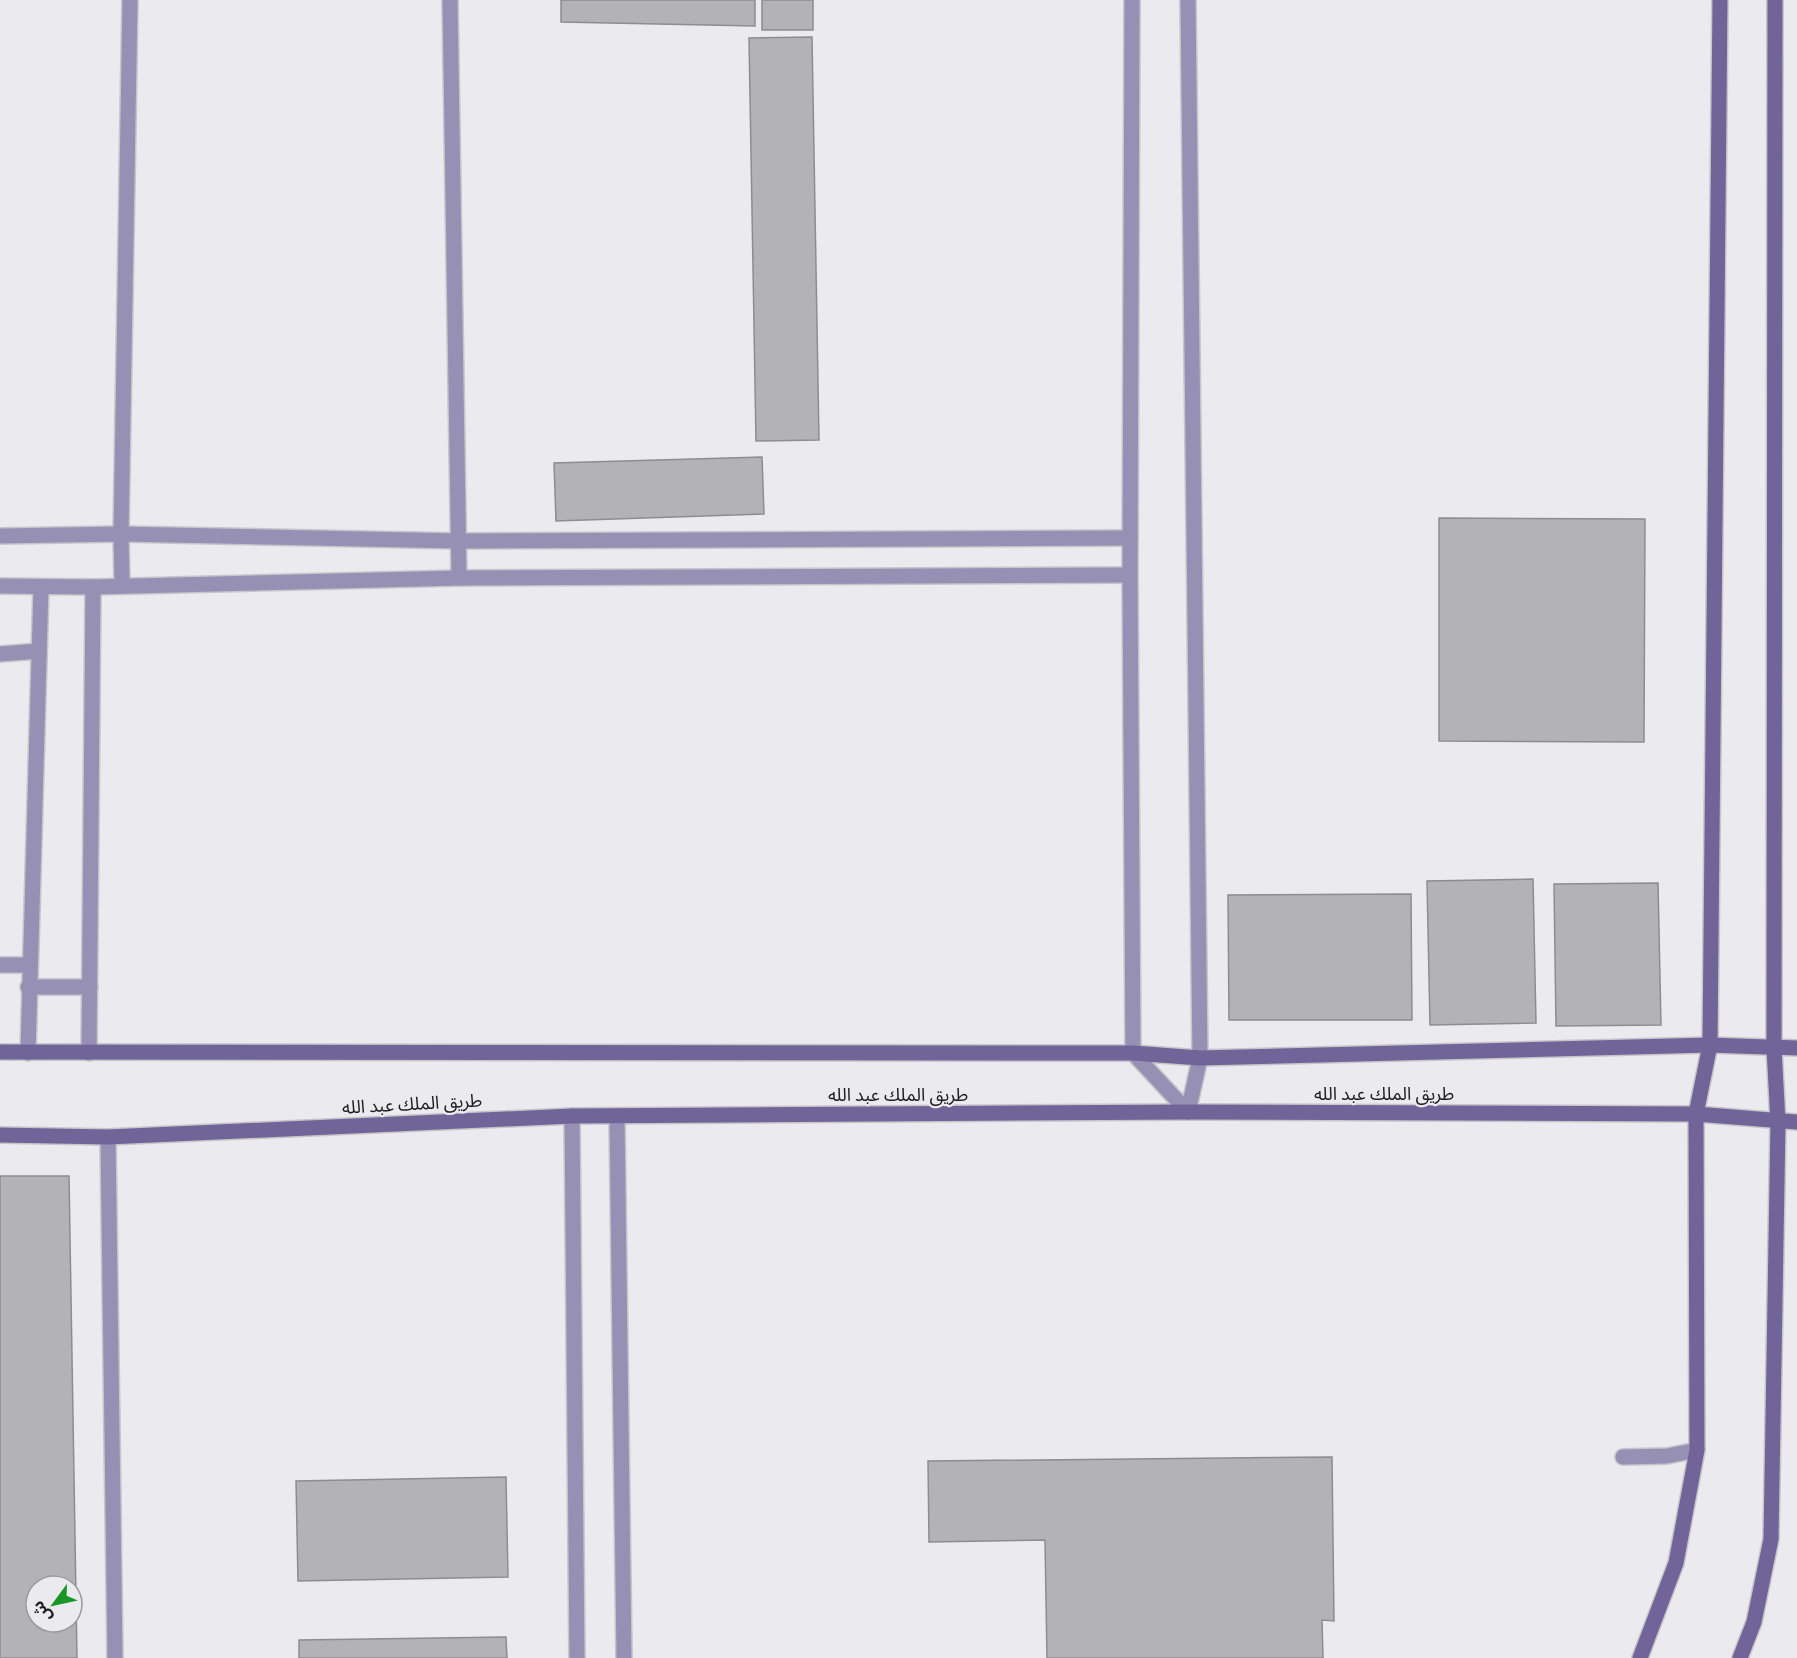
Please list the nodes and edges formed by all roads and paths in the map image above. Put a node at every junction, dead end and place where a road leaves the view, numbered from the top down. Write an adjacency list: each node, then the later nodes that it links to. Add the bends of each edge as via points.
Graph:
1 (130, 0): 7 (street)
2 (450, 0): 10 (street)
3 (1132, 0): 9 (street)
4 (1188, 0): 30 (street)
5 (1720, 0): 23 (main road)
6 (1775, 0): 24 (main road)
7 (121, 534): 8 (street); 10 (street); 13 (street)
8 (0, 536)
9 (1130, 538): 10 (street); 11 (street)
10 (459, 541): 12 (street)
11 (1130, 575): 12 (street); 29 (street)
12 (459, 578): 13 (street)
13 (122, 585): 16 (street)
14 (0, 586): 15 (street)
15 (42, 587): 16 (street); 17 (street)
16 (93, 587): 22 (street)
17 (39, 651): 18 (street); 20 (street)
18 (0, 654)
19 (0, 965): 20 (street)
20 (28, 965): 21 (street)
21 (28, 987): 22 (street); 27 (street)
22 (90, 987): 28 (street)
23 (1710, 1045): 24 (main road); 30 (main road); 32 (main road)
24 (1774, 1048): 25 (main road); 35 (main road)
25 (1797, 1048)
26 (0, 1052): 27 (main road)
27 (28, 1053): 28 (main road)
28 (89, 1053): 29 (main road)
29 (1133, 1053): 30 (main road); 31 (street)
30 (1200, 1058): 31 (street)
31 (1188, 1112): 32 (main road, طريق الملك عبد الله); 34 (main road, طريق الملك عبد الله)
32 (1696, 1114): 35 (main road, طريق الملك عبد الله); 39 (main road)
33 (572, 1116): 34 (main road, طريق الملك عبد الله); 38 (main road, طريق الملك عبد الله); 42 (street)
34 (617, 1117): 43 (street)
35 (1778, 1122): 36 (main road, طريق الملك عبد الله); 45 (main road, via 1771,1539 1754,1622)
36 (1797, 1122)
37 (0, 1135): 38 (main road, طريق الملك عبد الله)
38 (108, 1137): 41 (street)
39 (1697, 1450): 40 (street, via 1667,1456); 44 (main road, via 1676,1563)
40 (1623, 1457)
41 (115, 1658)
42 (577, 1658)
43 (624, 1658)
44 (1640, 1658)
45 (1740, 1658)

